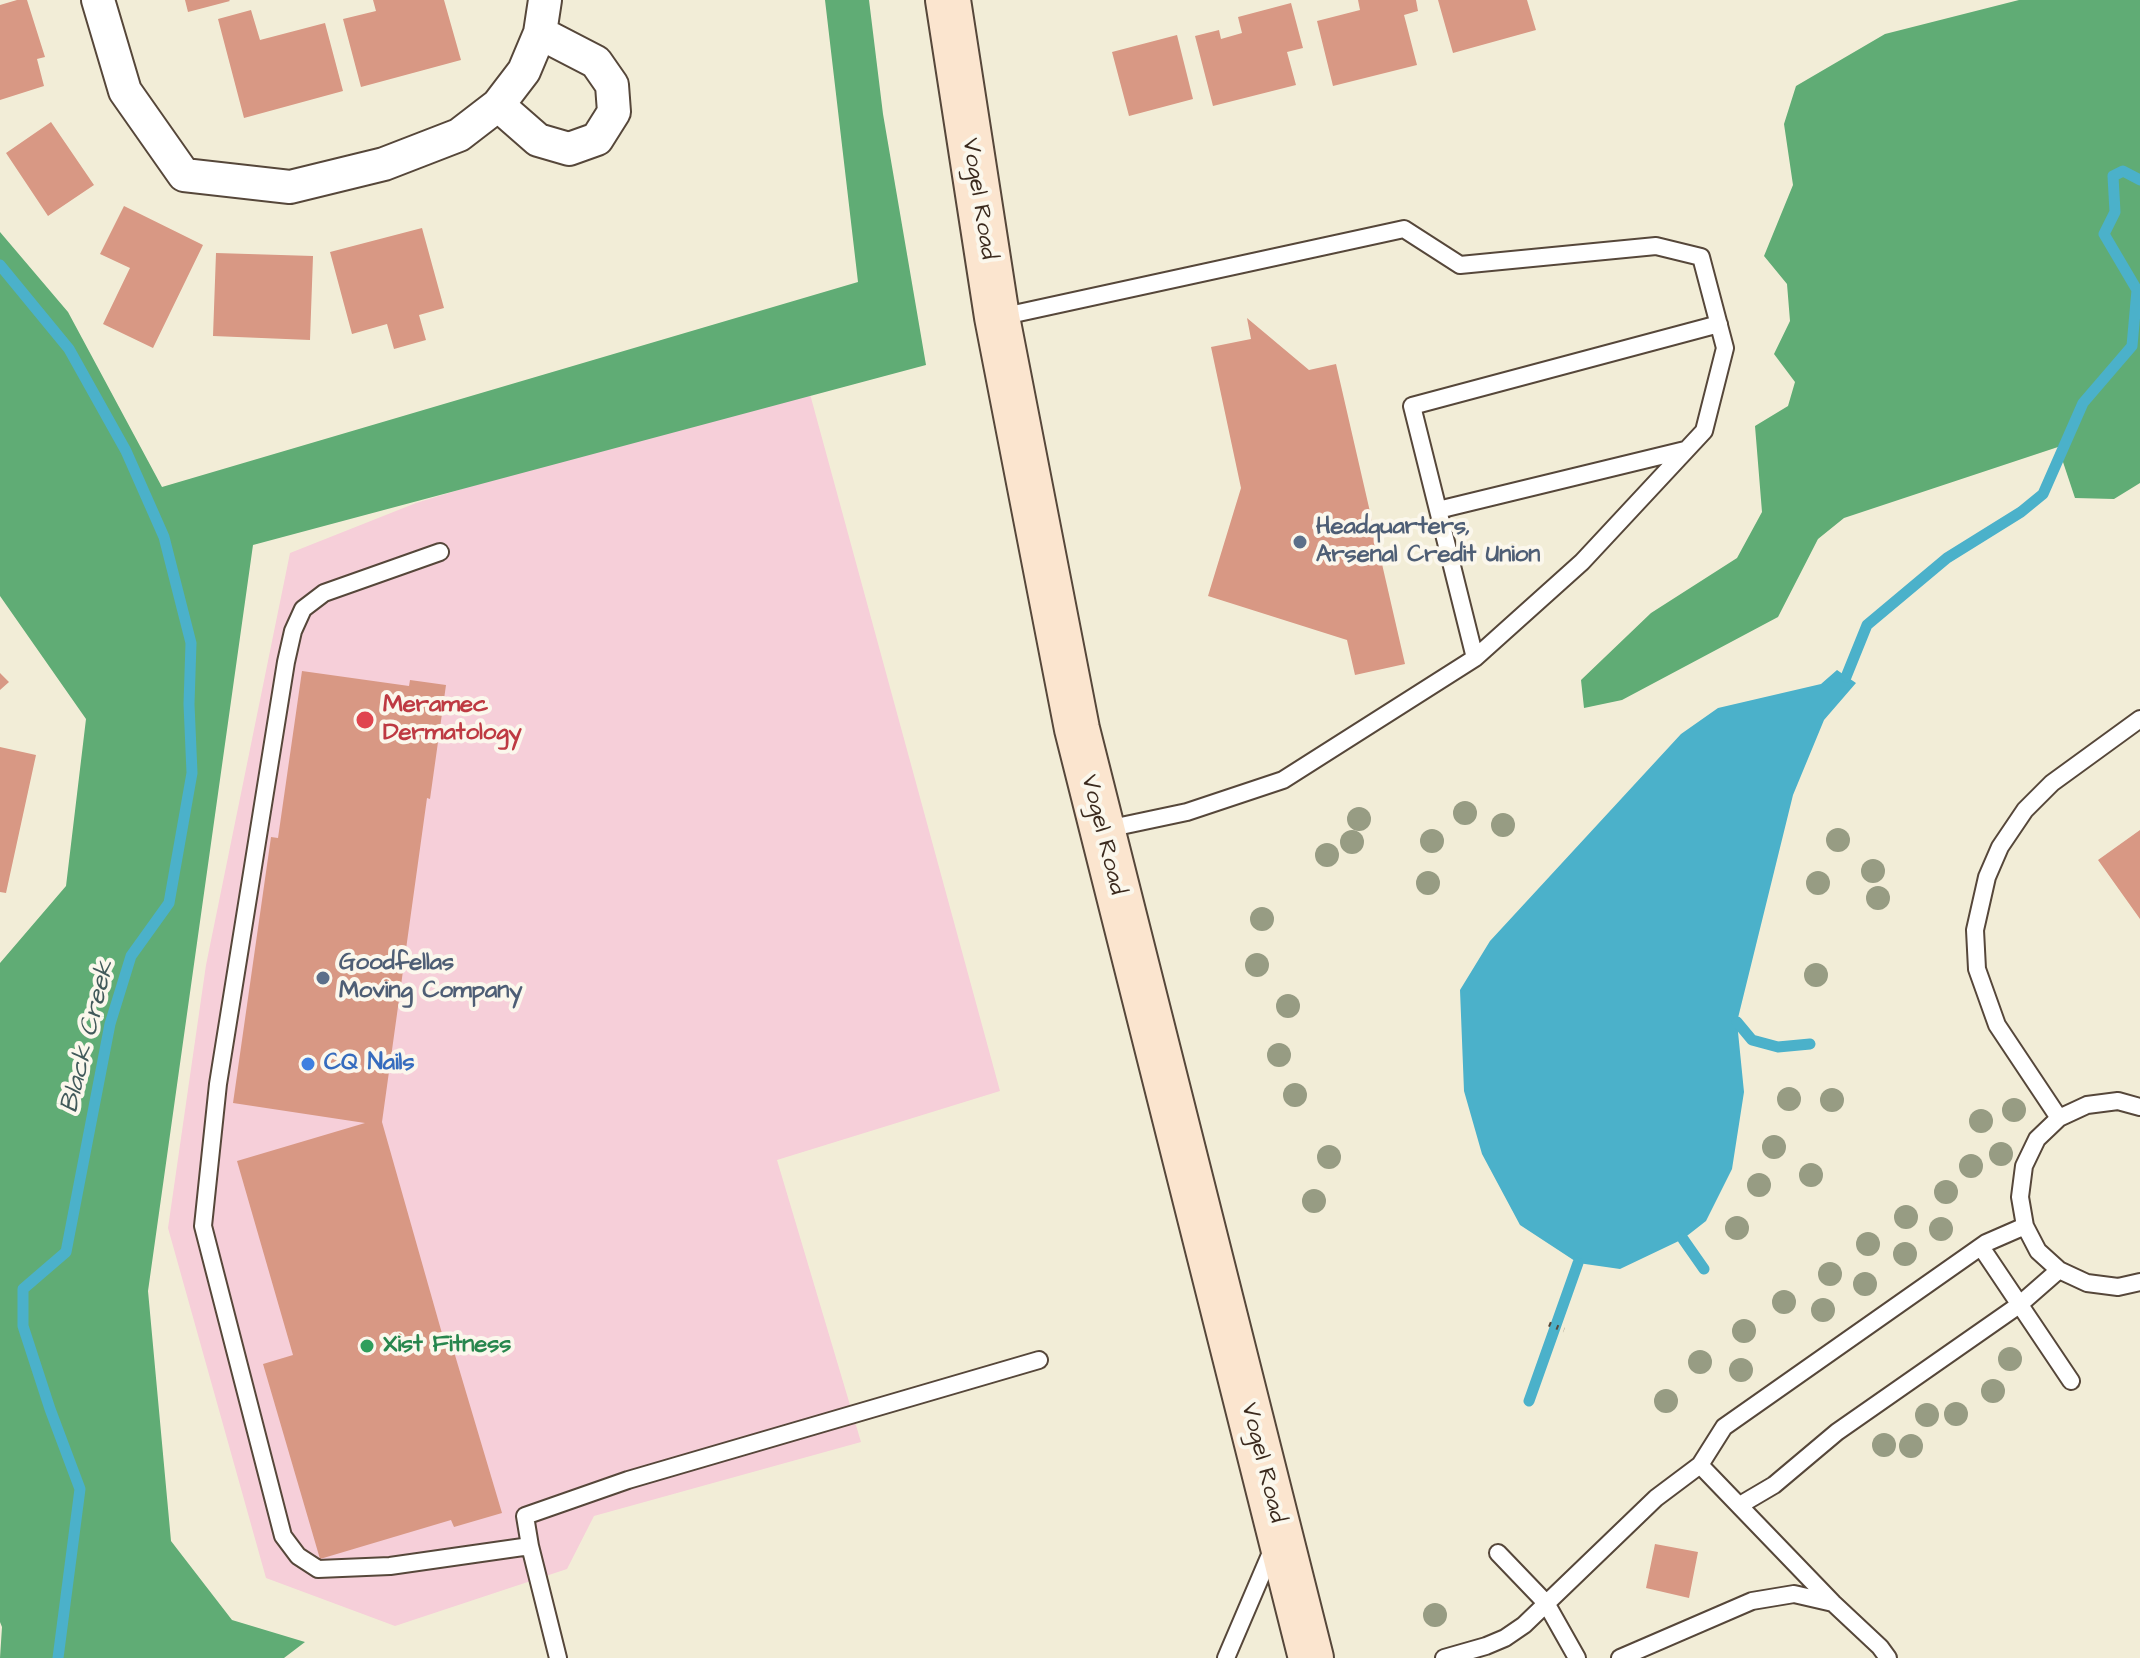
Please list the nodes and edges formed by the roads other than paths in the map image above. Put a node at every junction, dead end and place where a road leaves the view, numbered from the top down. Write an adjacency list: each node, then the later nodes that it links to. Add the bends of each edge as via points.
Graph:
1 (98, 0): 5 (street, via 125,91 184,175 290,187 430,148 459,135)
2 (545, 0): 4 (street)
3 (948, 0): 6 (main road, Vogel Road)
4 (540, 33): 5 (street, via 524,71); 5 (street, via 596,62 612,85 614,112 597,139 569,149 538,140)
5 (498, 105)
6 (997, 317): 7 (lane, via 1404,229 1460,265 1656,246 1701,257); 13 (main road, Vogel Road, via 1056,632)
7 (1719, 324): 8 (lane, via 1725,348 1708,417 1704,431); 9 (lane, via 1412,406)
8 (1686, 450): 9 (lane); 11 (lane, via 1582,562)
9 (1438, 510): 11 (lane)
10 (440, 552): 26 (lane, via 324,593 303,609 293,631 218,1084 203,1226 283,1536 298,1556 318,1569 390,1566)
11 (1475, 658): 13 (lane, via 1283,780 1187,812)
12 (2140, 719): 15 (lane, via 2052,783 2025,810 1987,877 1975,930 1977,969 1997,1025)
13 (1101, 831): 25 (main road, Vogel Road)
14 (2140, 1107): 15 (lane, via 2118,1101 2087,1105)
15 (2059, 1118): 16 (lane, via 2037,1139 2024,1166 2020,1197)
16 (2025, 1226): 17 (lane); 18 (lane, via 2038,1251)
17 (1981, 1247): 20 (lane); 23 (lane, via 1724,1427)
18 (2059, 1270): 19 (lane, via 2087,1283 2118,1287); 20 (lane)
19 (2140, 1282)
20 (2019, 1305): 22 (lane); 24 (lane)
21 (1039, 1360): 26 (lane, via 628,1480 525,1516)
22 (2071, 1381)
23 (1700, 1465): 24 (lane); 28 (lane, via 1656,1498)
24 (1740, 1505): 29 (lane)
25 (1279, 1531): 31 (lane); 32 (main road, Vogel Road)
26 (530, 1546): 30 (lane)
27 (1498, 1553): 28 (lane)
28 (1546, 1603): 33 (lane, via 1505,1638); 34 (lane)
29 (1833, 1603): 35 (lane, via 1794,1594 1752,1601); 36 (lane)
30 (558, 1658)
31 (1226, 1658)
32 (1311, 1658)
33 (1444, 1658)
34 (1577, 1658)
35 (1620, 1658)
36 (1888, 1658)

